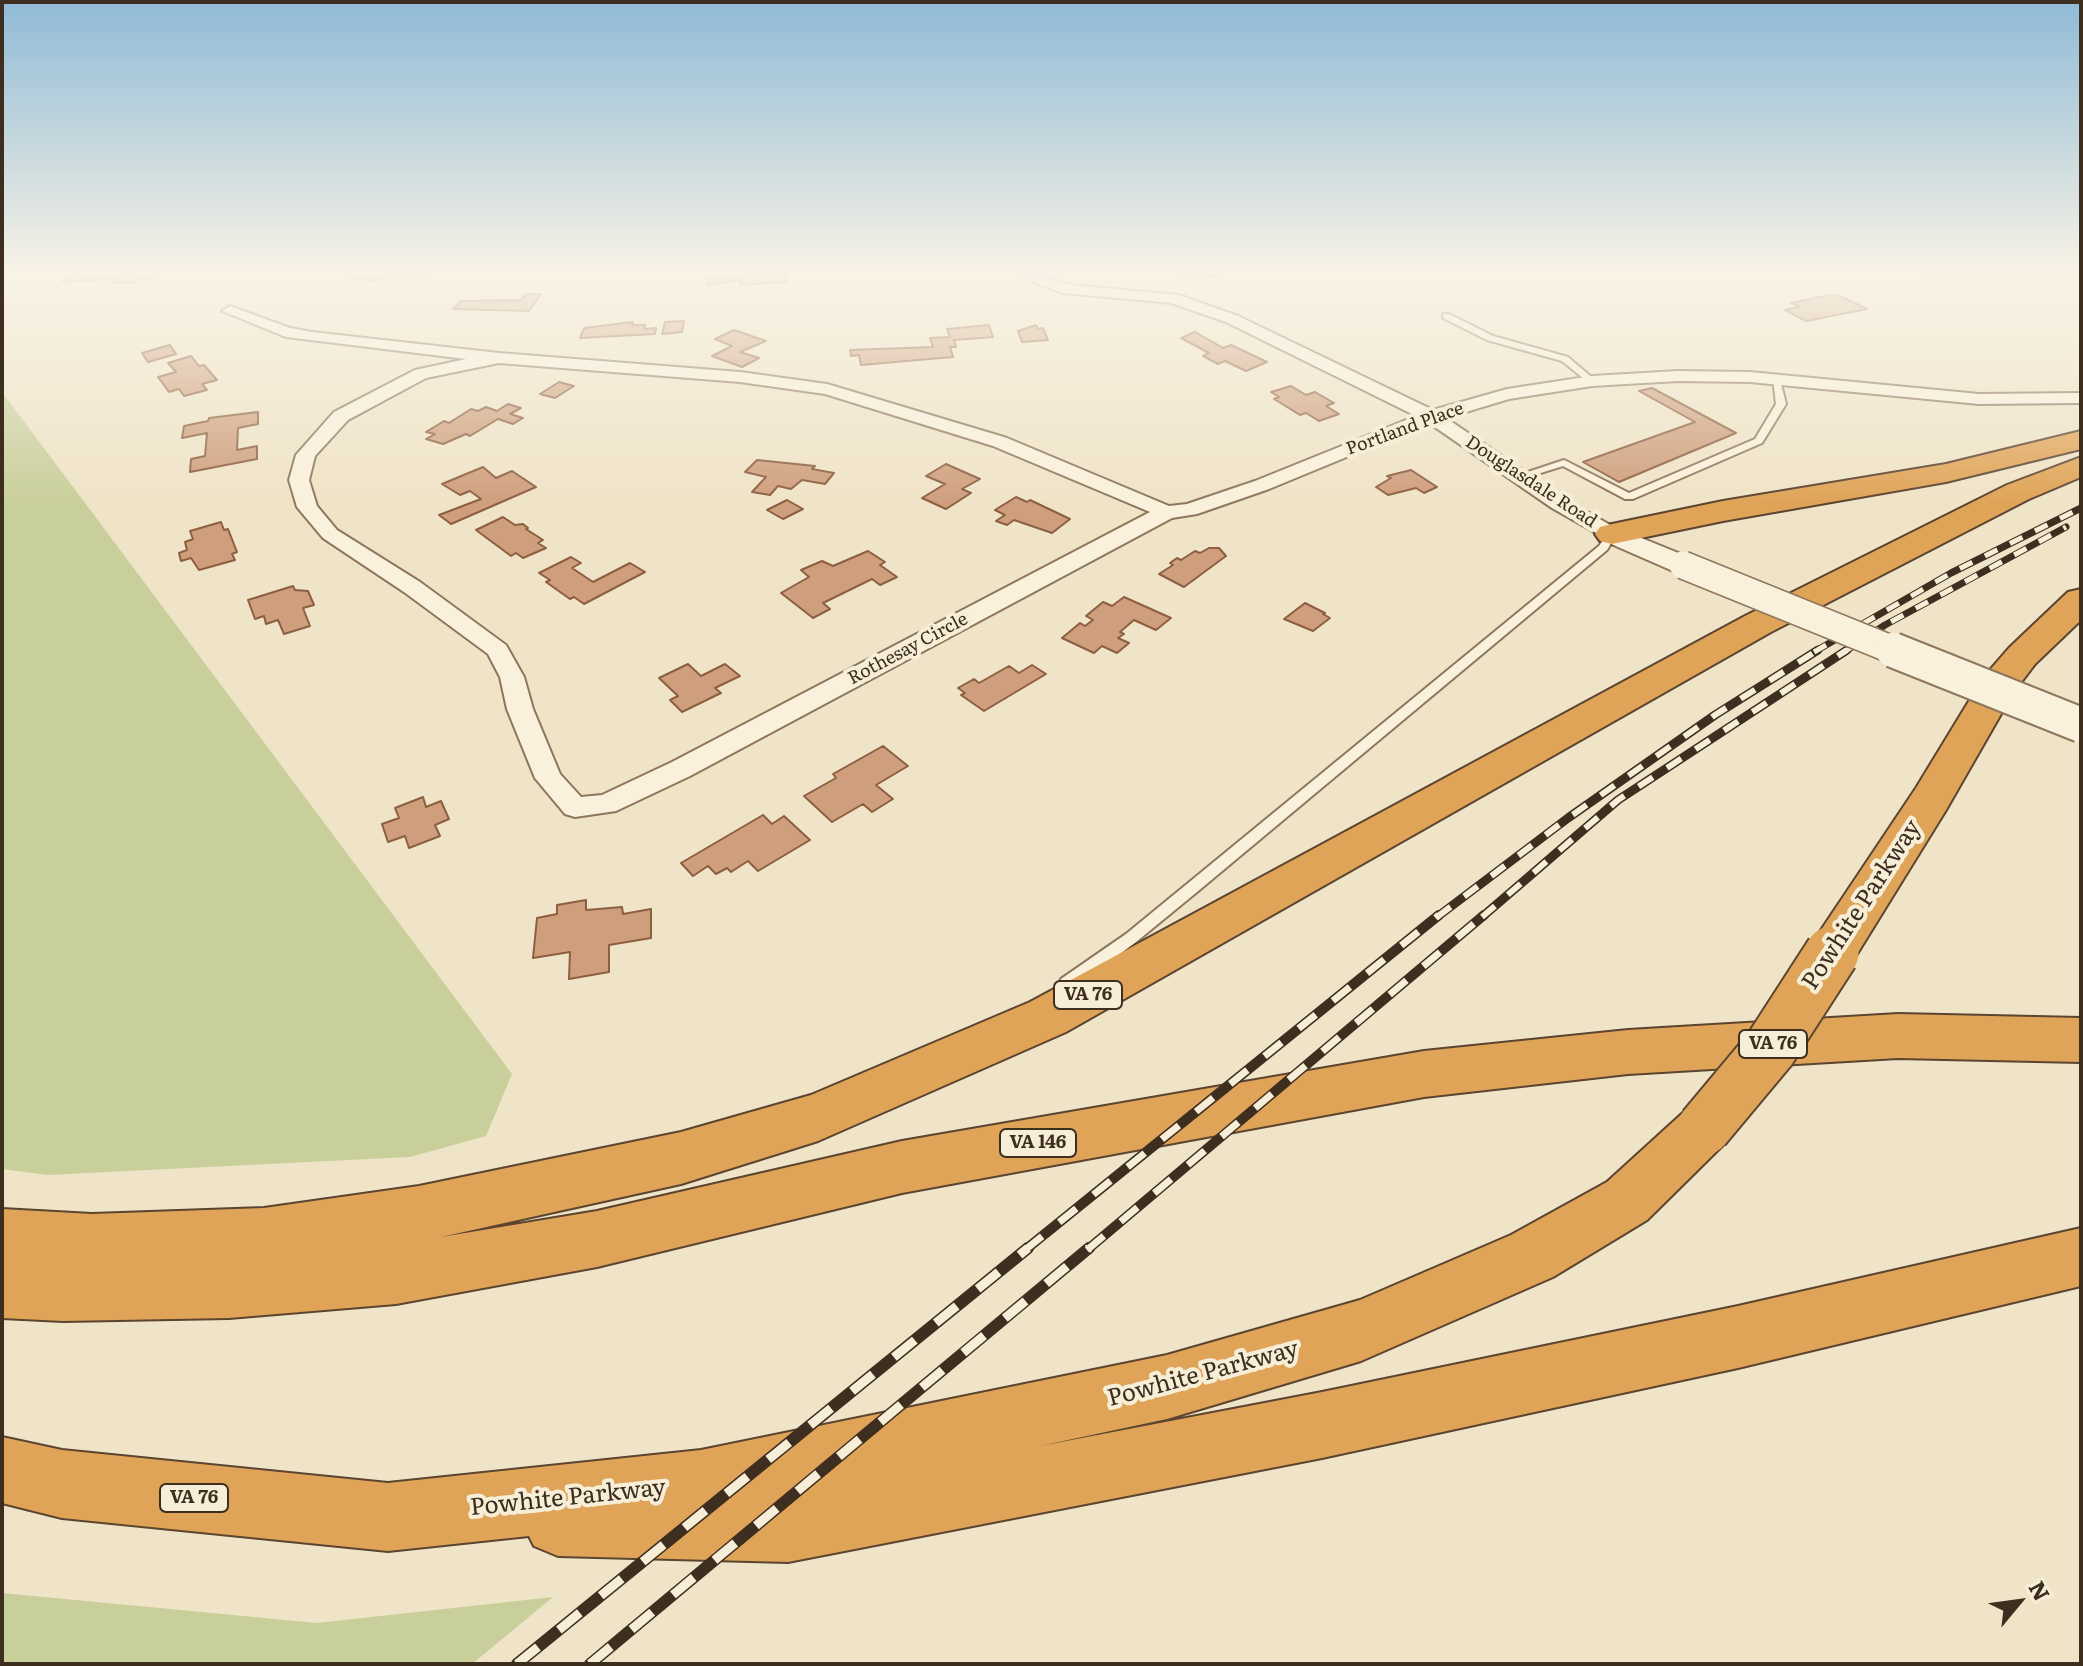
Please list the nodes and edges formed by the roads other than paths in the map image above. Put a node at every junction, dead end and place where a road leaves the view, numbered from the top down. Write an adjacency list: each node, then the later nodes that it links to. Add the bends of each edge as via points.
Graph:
1 (431, 348): 4 (street, Rothesay Circle); 5 (street)
2 (1293, 348): 9 (street, Douglasdale Road)
3 (1525, 348): 7 (lane, via 1565,359)
4 (499, 358): 5 (street, Rothesay Circle); 13 (street, Rothesay Circle, via 827,389 1000,442)
5 (421, 374): 13 (street, Rothesay Circle, via 341,416 306,455 299,480 307,507 330,534 498,650 548,778 575,807 606,804 681,769)
6 (1776, 380): 7 (street, Portland Place, via 1678,376); 8 (street, Portland Place, via 1979,399); 12 (lane, via 1781,404 1759,441 1629,497 1564,463)
7 (1592, 381): 9 (street, Portland Place, via 1507,394)
8 (2081, 398)
9 (1431, 416): 12 (street, Douglasdale Road); 13 (street, Portland Place, via 1262,485 1190,510)
10 (2081, 440): 14 (highway, via 1946,473)
11 (2081, 466): 21 (highway, VA 76, via 2018,492 1758,624 1048,1017)
12 (1518, 477): 14 (street, Douglasdale Road)
13 (1167, 512)
14 (1612, 534): 17 (street, Douglasdale Road, bridge); 18 (lane, via 1603,548 1180,898)
15 (2081, 600): 16 (highway, Powhite Parkway / VA 76)
16 (2064, 622): 26 (highway, Powhite Parkway / VA 76, bridge, via 1997,687 1770,1049 1704,1128 1627,1201 1532,1256 1361,1330 1197,1379 701,1484)
17 (2081, 725)
18 (1051, 995)
19 (1038, 1003): 21 (lane)
20 (2081, 1040): 24 (highway, VA 146, via 1882,1037 1628,1052 1424,1074 902,1167 597,1239 396,1274 229,1288)
21 (961, 1054): 22 (highway, VA 76, via 818,1117 681,1158 419,1214 264,1236 92,1243)
22 (2, 1237)
23 (2081, 1257): 26 (highway, via 1352,1419 788,1528)
24 (2, 1288)
25 (2, 1470): 26 (highway, Powhite Parkway / VA 76, via 62,1484)
26 (388, 1517)

